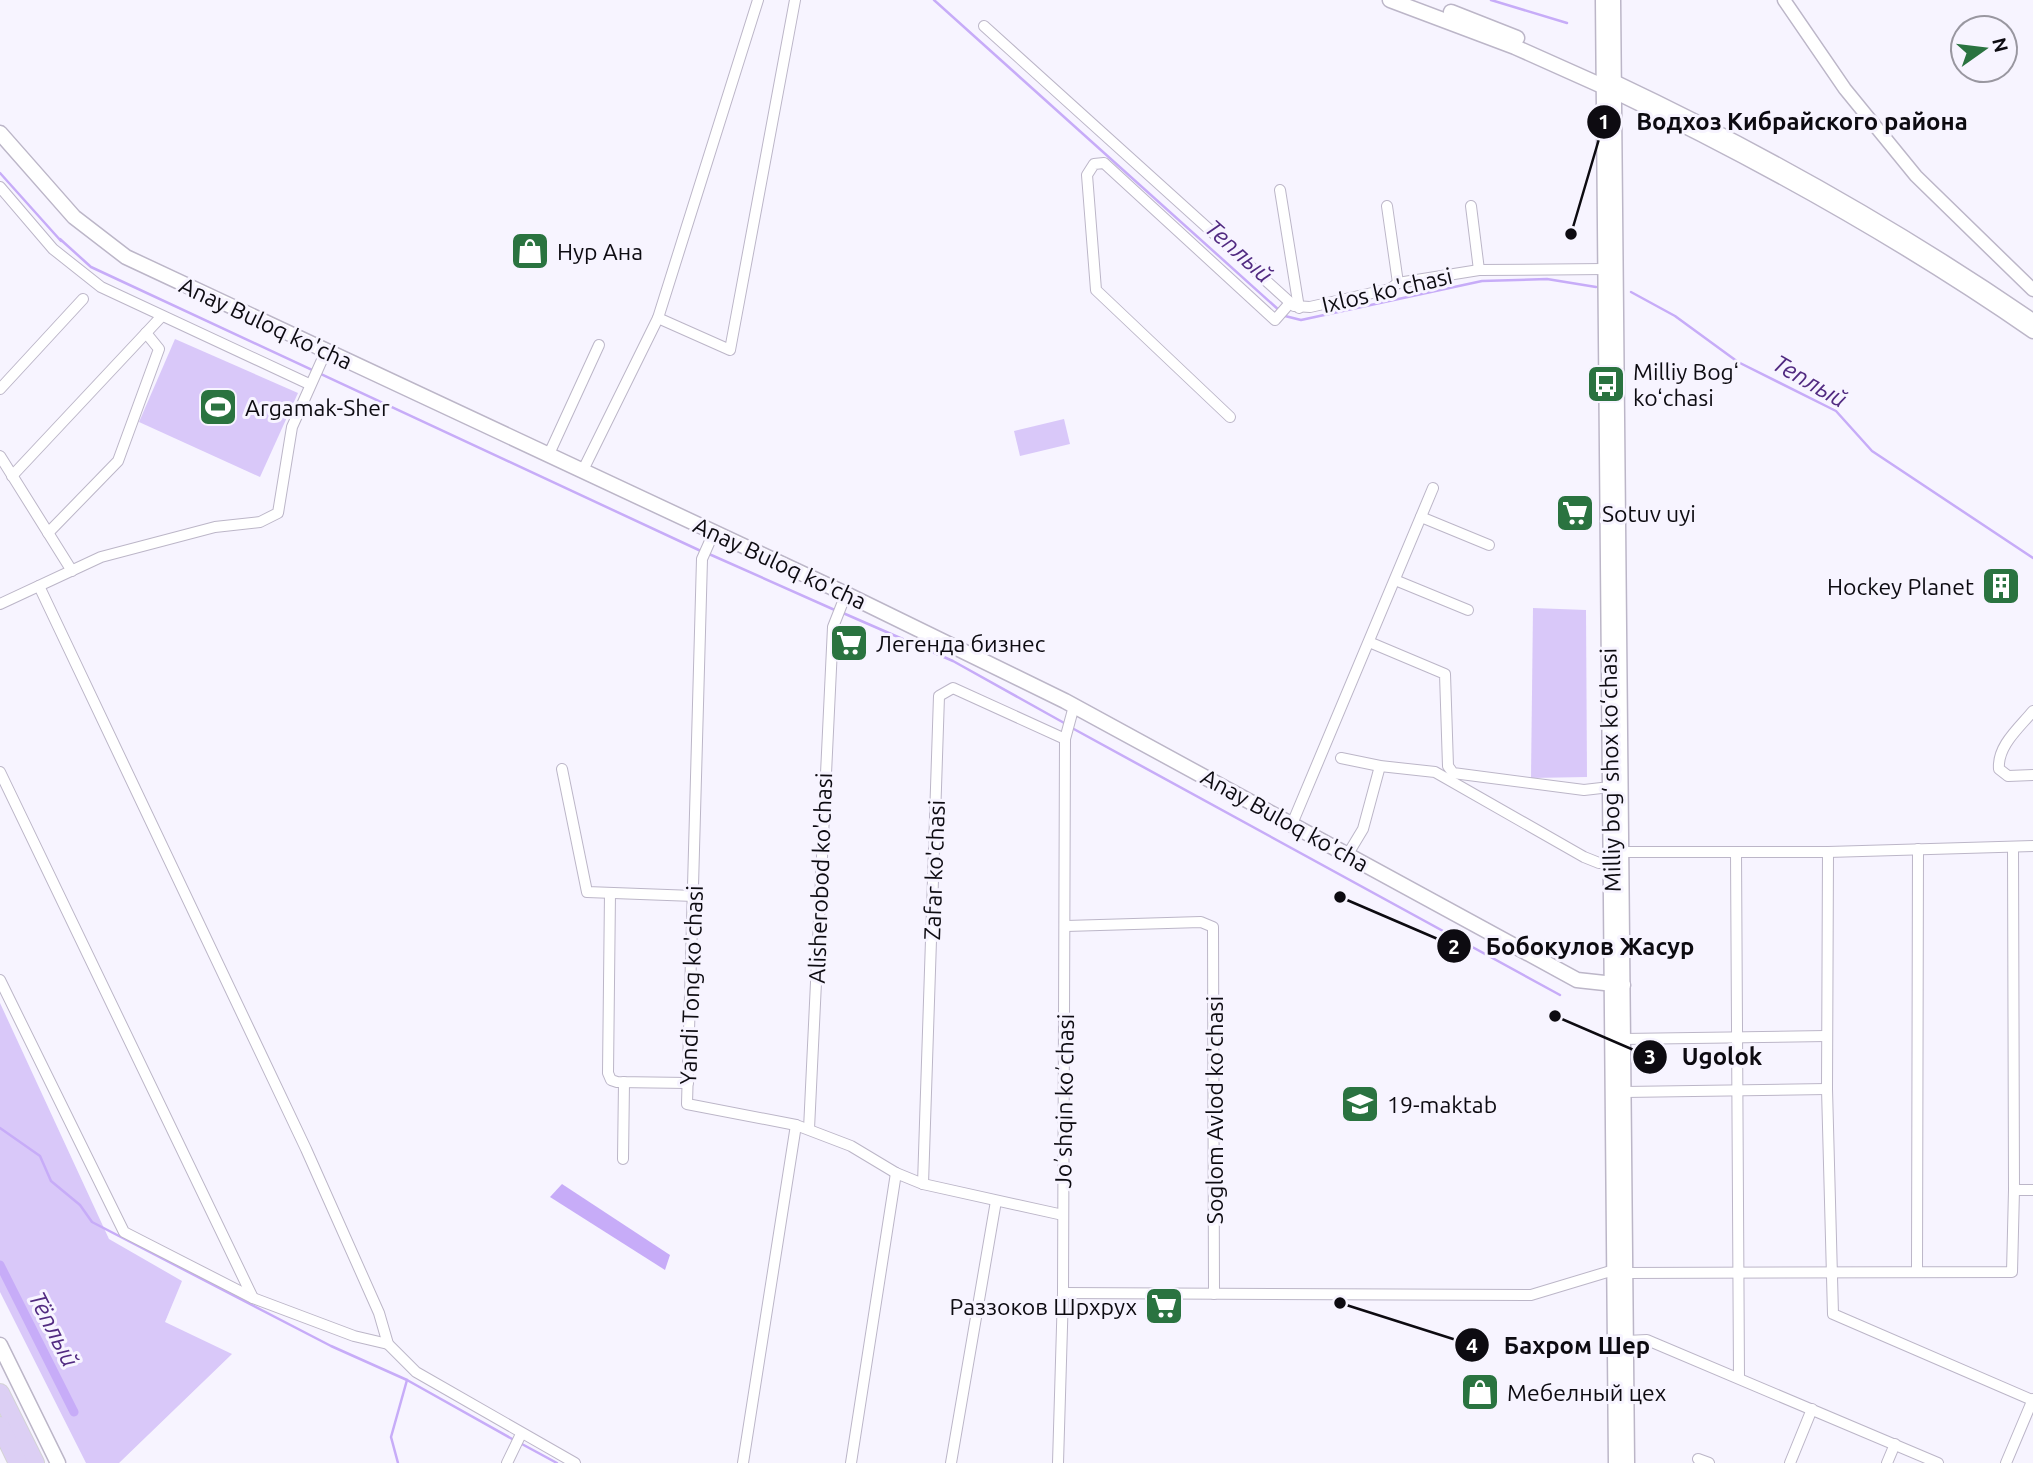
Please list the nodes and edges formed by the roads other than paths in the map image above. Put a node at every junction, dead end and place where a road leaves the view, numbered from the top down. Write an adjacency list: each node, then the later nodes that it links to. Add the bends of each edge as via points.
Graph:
1 (758, 0): 22 (street)
2 (795, 0): 22 (street, via 730,349)
3 (1390, 0): 9 (main road)
4 (1416, 0): 9 (main road, via 1482,23)
5 (1603, 0): 9 (main road)
6 (1613, 0): 9 (main road)
7 (1784, 0): 18 (street, via 1845,89 1916,176)
8 (984, 26): 20 (street, Ixlos ko'chasi)
9 (1609, 84): 15 (main road, Milliy bog‘ shox ko‘chasi); 23 (street, via 1815,183 1919,244); 24 (street, via 1829,202); 47 (main road, Milliy bog‘ shox ko‘chasi)
10 (0, 133): 27 (main road, Anay Buloq ko'cha, via 59,202 107,245)
11 (0, 187): 21 (street, via 53,248 82,272)
12 (1280, 190): 20 (street)
13 (1387, 206): 17 (street)
14 (1471, 206): 16 (street)
15 (1605, 269): 16 (street, Ixlos ko'chasi); 47 (main road, Milliy bog‘ shox ko‘chasi)
16 (1479, 270): 17 (street, Ixlos ko'chasi)
17 (1398, 284): 20 (street, Ixlos ko'chasi)
18 (2033, 290)
19 (83, 299): 29 (street)
20 (1286, 311): 30 (street, via 1104,163 1094,164 1087,175 1096,290)
21 (160, 317): 25 (street); 28 (street)
22 (658, 318): 33 (street)
23 (2033, 320)
24 (2033, 332)
25 (146, 333): 34 (street); 37 (street, via 159,349 118,461)
26 (599, 345): 31 (street)
27 (323, 357): 28 (street); 31 (main road, Anay Buloq ko'cha)
28 (312, 379): 40 (street, via 292,428 278,513 260,522 157,540)
29 (0, 389)
30 (1230, 417)
31 (549, 454): 33 (main road, Anay Buloq ko'cha)
32 (0, 456): 34 (street)
33 (583, 470): 38 (main road, Anay Buloq ko'cha)
34 (12, 476): 37 (street)
35 (1433, 488): 36 (street)
36 (1421, 517): 39 (street); 41 (street)
37 (48, 533): 40 (street)
38 (712, 536): 43 (main road, Anay Buloq ko'cha); 67 (street, Yandi Tong ko'chasi, via 703,555)
39 (1489, 545)
40 (72, 571): 42 (street)
41 (1395, 580): 45 (street); 46 (street)
42 (40, 586): 44 (street); 96 (street, via 306,1149 379,1313)
43 (844, 598): 48 (main road, Anay Buloq ko'cha); 80 (street, Alisherobod ko'chasi, via 833,627)
44 (0, 604)
45 (1468, 610)
46 (1369, 642): 56 (street, via 1445,674 1448,766 1453,773 1584,790); 57 (street)
47 (1615, 669): 56 (main road, Milliy bog‘ shox ko‘chasi); 61 (main road, Milliy bog‘ shox ko‘chasi)
48 (1072, 711): 50 (street, Joʼshqin koʼchasi); 57 (main road, Anay Buloq ko'cha)
49 (2033, 711): 55 (street, via 2000,751 1998,760 1998,769 2008,776)
50 (1065, 739): 68 (street, Joʼshqin koʼchasi); 83 (street, Zafar ko'chasi, via 953,688 939,696)
51 (1341, 758): 52 (street)
52 (1380, 766): 64 (street, via 1363,829); 65 (street, via 1435,772 1584,857)
53 (562, 769): 66 (street, via 587,892)
54 (0, 772): 94 (street)
55 (2033, 775)
56 (1610, 787): 65 (main road, Milliy bog‘ shox ko‘chasi)
57 (1292, 824): 64 (main road, Anay Buloq ko'cha)
58 (2033, 846): 59 (street)
59 (2012, 847): 60 (street); 84 (street)
60 (1918, 849): 63 (street); 88 (street)
61 (1622, 852): 62 (street); 70 (main road, Milliy bog‘ shox ko‘chasi)
62 (1736, 852): 63 (street); 72 (street)
63 (1828, 852): 71 (street)
64 (1348, 854): 70 (main road, Anay Buloq ko'cha, via 1577,980)
65 (1611, 862): 70 (main road, Milliy bog‘ shox ko‘chasi)
66 (610, 893): 67 (street); 74 (street, via 608,1073 611,1080)
67 (694, 896): 75 (street, Yandi Tong ko'chasi)
68 (1066, 926): 87 (street, Joʼshqin koʼchasi); 93 (street, Soglom Avlod ko'chasi, via 1201,922 1213,927)
69 (0, 980): 94 (street, via 124,1232)
70 (1617, 985): 73 (main road, Milliy bog‘ shox ko‘chasi); 89 (main road, Milliy bog‘ shox ko‘chasi)
71 (1826, 1036): 72 (street); 76 (street)
72 (1735, 1039): 73 (street); 77 (street)
73 (1623, 1040): 78 (main road, Milliy bog‘ shox ko‘chasi)
74 (624, 1082): 75 (street); 81 (street)
75 (688, 1083): 79 (street, Yandi Tong ko'chasi, via 687,1104)
76 (1827, 1089): 77 (street); 91 (street)
77 (1737, 1090): 78 (street); 90 (street)
78 (1624, 1092): 89 (main road, Milliy bog‘ shox ko‘chasi)
79 (796, 1125): 80 (street, Yandi Tong ko'chasi); 112 (street)
80 (809, 1129): 82 (street, Yandi Tong ko'chasi, via 851,1146)
81 (623, 1159)
82 (896, 1173): 83 (street, Yandi Tong ko'chasi); 113 (street)
83 (923, 1184): 86 (street, Yandi Tong ko'chasi)
84 (2014, 1190): 85 (street); 88 (street, via 2012,1272)
85 (2033, 1190)
86 (996, 1200): 87 (street, Yandi Tong ko'chasi); 114 (street)
87 (1063, 1215): 92 (street, Joʼshqin koʼchasi)
88 (1917, 1270): 91 (street)
89 (1620, 1271): 90 (street); 93 (street, via 1594,1274 1531,1295); 95 (main road, Milliy bog‘ shox ko‘chasi); 100 (main road, Milliy bog‘ shox ko‘chasi)
90 (1738, 1272): 91 (street); 98 (street)
91 (1832, 1273): 101 (street, via 1833,1314)
92 (1063, 1293): 93 (street); 115 (street, Joʼshqin koʼchasi)
93 (1214, 1294)
94 (253, 1298): 96 (street)
95 (1626, 1341): 98 (street, via 1647,1340); 100 (main road, Milliy bog‘ shox ko‘chasi)
96 (388, 1344): 104 (street, via 416,1373)
97 (0, 1345): 109 (main road)
98 (1739, 1378): 102 (street)
99 (0, 1393): 108 (highway)
100 (1621, 1398): 116 (main road, Milliy bog‘ shox ko‘chasi); 117 (main road, Milliy bog‘ shox ko‘chasi)
101 (2033, 1400): 122 (street)
102 (1812, 1409): 105 (street); 119 (street)
103 (0, 1426): 107 (highway)
104 (522, 1434): 110 (street); 111 (street)
105 (1895, 1444): 120 (street); 121 (street)
106 (1698, 1459): 118 (street)
107 (18, 1463)
108 (35, 1463)
109 (58, 1463)
110 (507, 1463)
111 (575, 1463)
112 (743, 1463)
113 (851, 1463)
114 (951, 1463)
115 (1058, 1463)
116 (1616, 1463)
117 (1627, 1463)
118 (1709, 1463)
119 (1790, 1463)
120 (1887, 1463)
121 (1938, 1463)
122 (2006, 1463)

